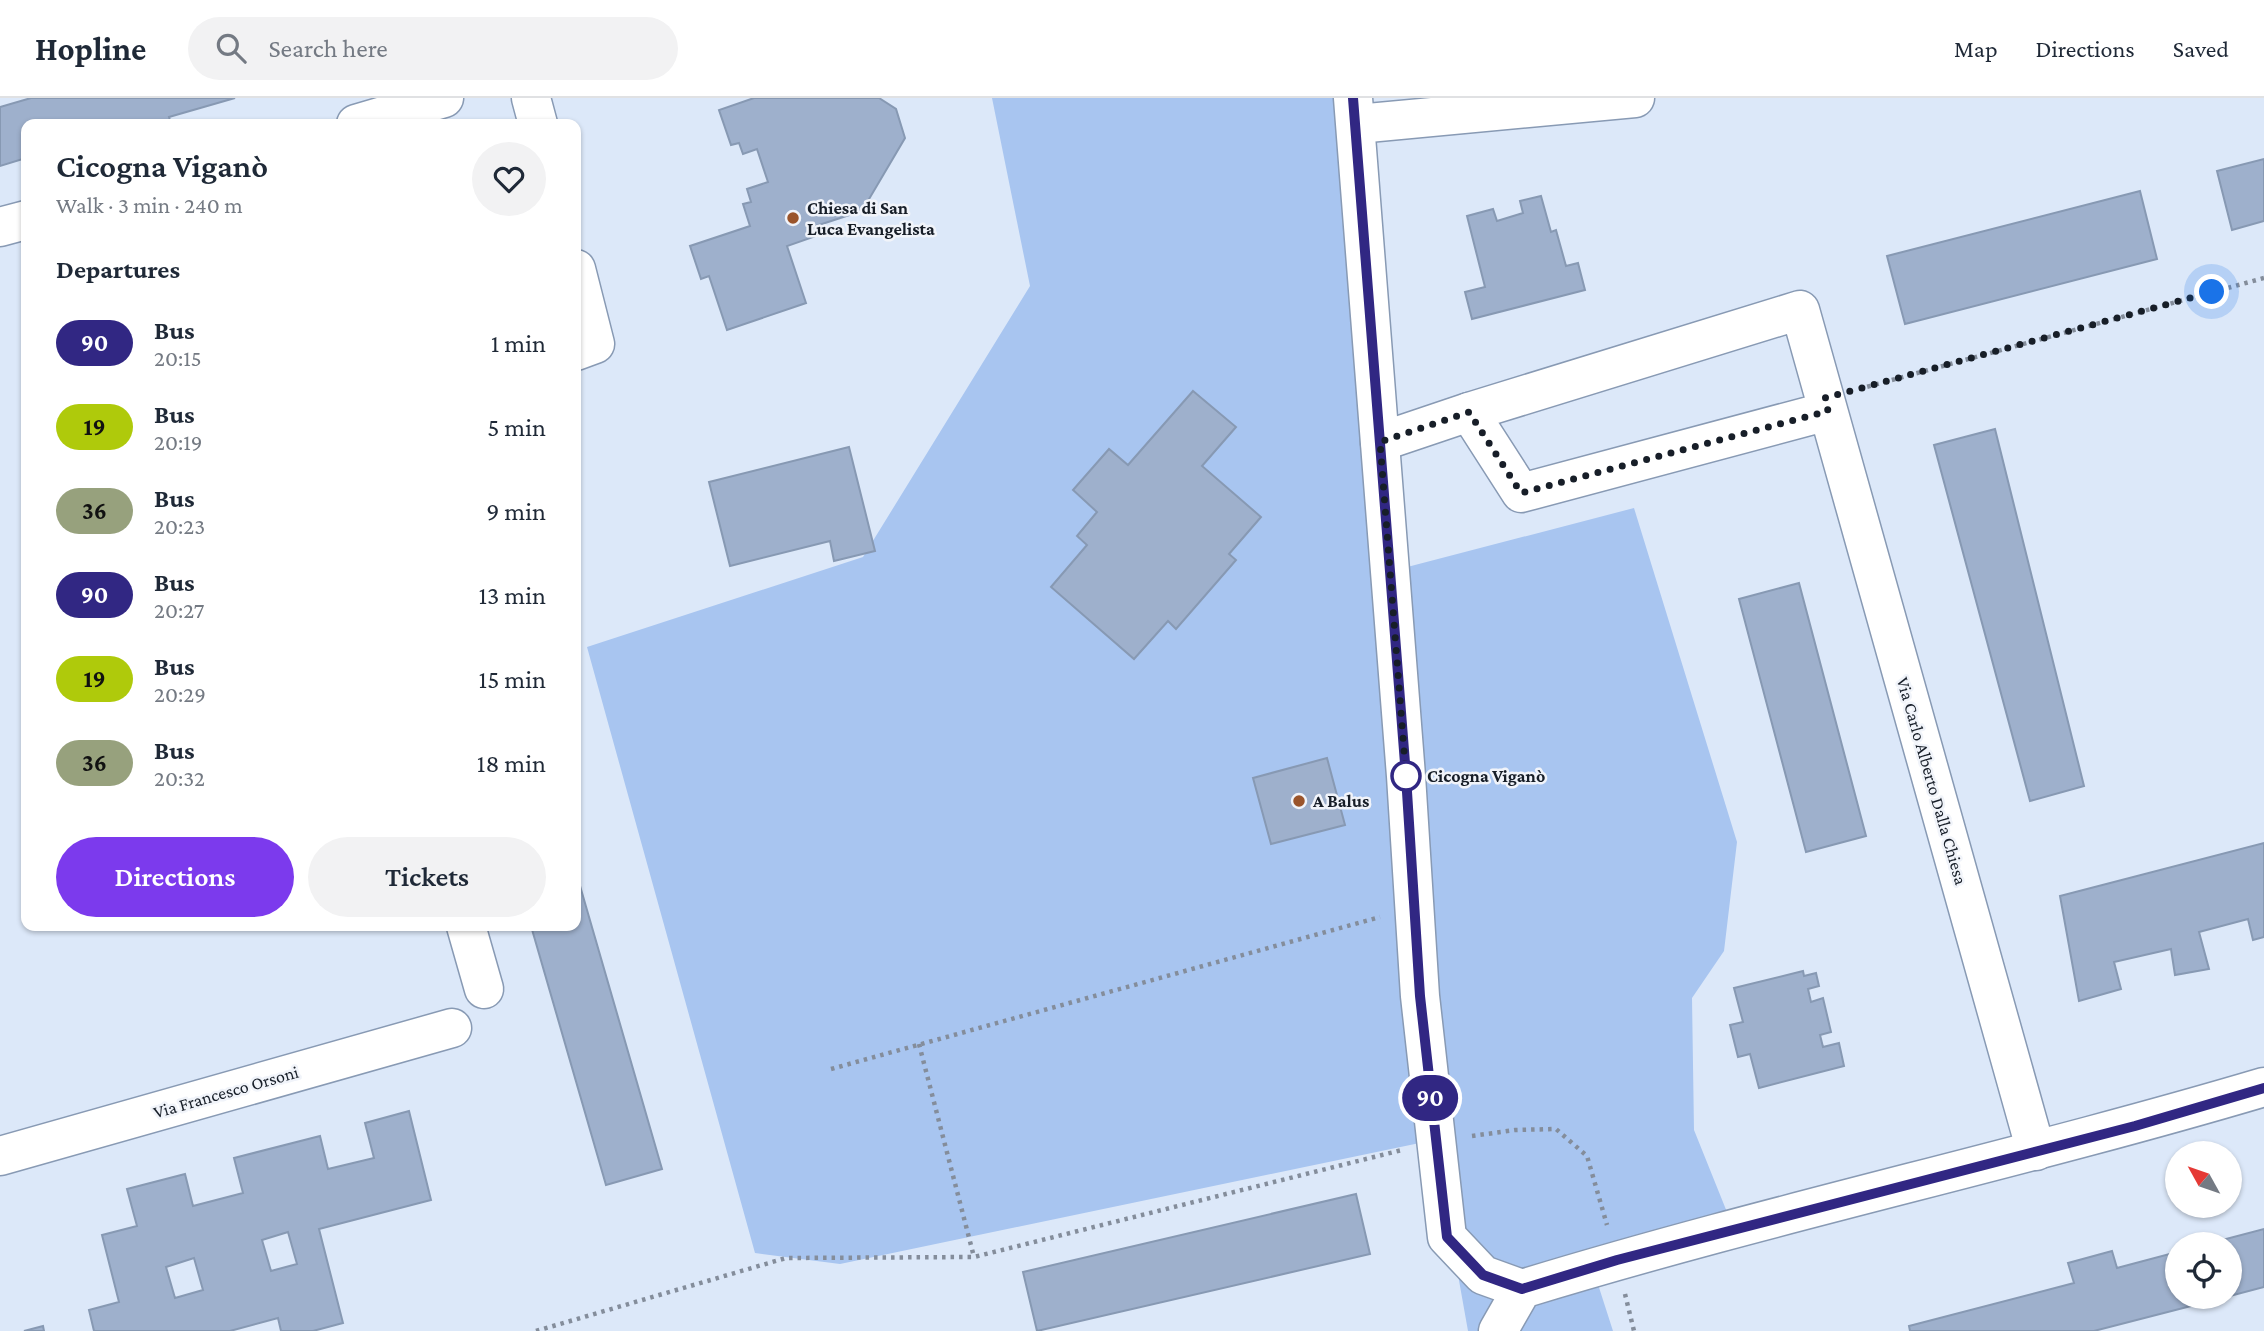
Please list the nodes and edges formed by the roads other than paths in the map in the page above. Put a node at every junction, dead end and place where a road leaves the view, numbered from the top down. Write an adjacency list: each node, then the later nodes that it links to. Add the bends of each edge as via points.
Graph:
1 (444, 98): 5 (street)
2 (531, 98): 6 (street)
3 (1634, 98): 4 (street)
4 (1355, 111): 13 (street)
5 (373, 119)
6 (537, 119)
7 (21, 221): 8 (street)
8 (0, 227)
9 (581, 289): 10 (street, via 595,344)
10 (581, 349)
11 (1826, 405): 12 (street, via 1521,493); 12 (street, Via Carlo Alberto Dalla Chiesa, via 1800,310); 18 (street, Via Carlo Alberto Dalla Chiesa)
12 (1469, 412): 13 (street, Via Carlo Alberto Dalla Chiesa)
13 (1380, 442): 20 (street, via 1420,996 1447,1237 1483,1275)
14 (467, 931): 15 (street)
15 (484, 989)
16 (452, 1028): 19 (street, Via Francesco Orsoni)
17 (2264, 1087): 18 (street)
18 (2036, 1151): 20 (street)
19 (0, 1156)
20 (1522, 1289): 21 (street)
21 (1498, 1331)

